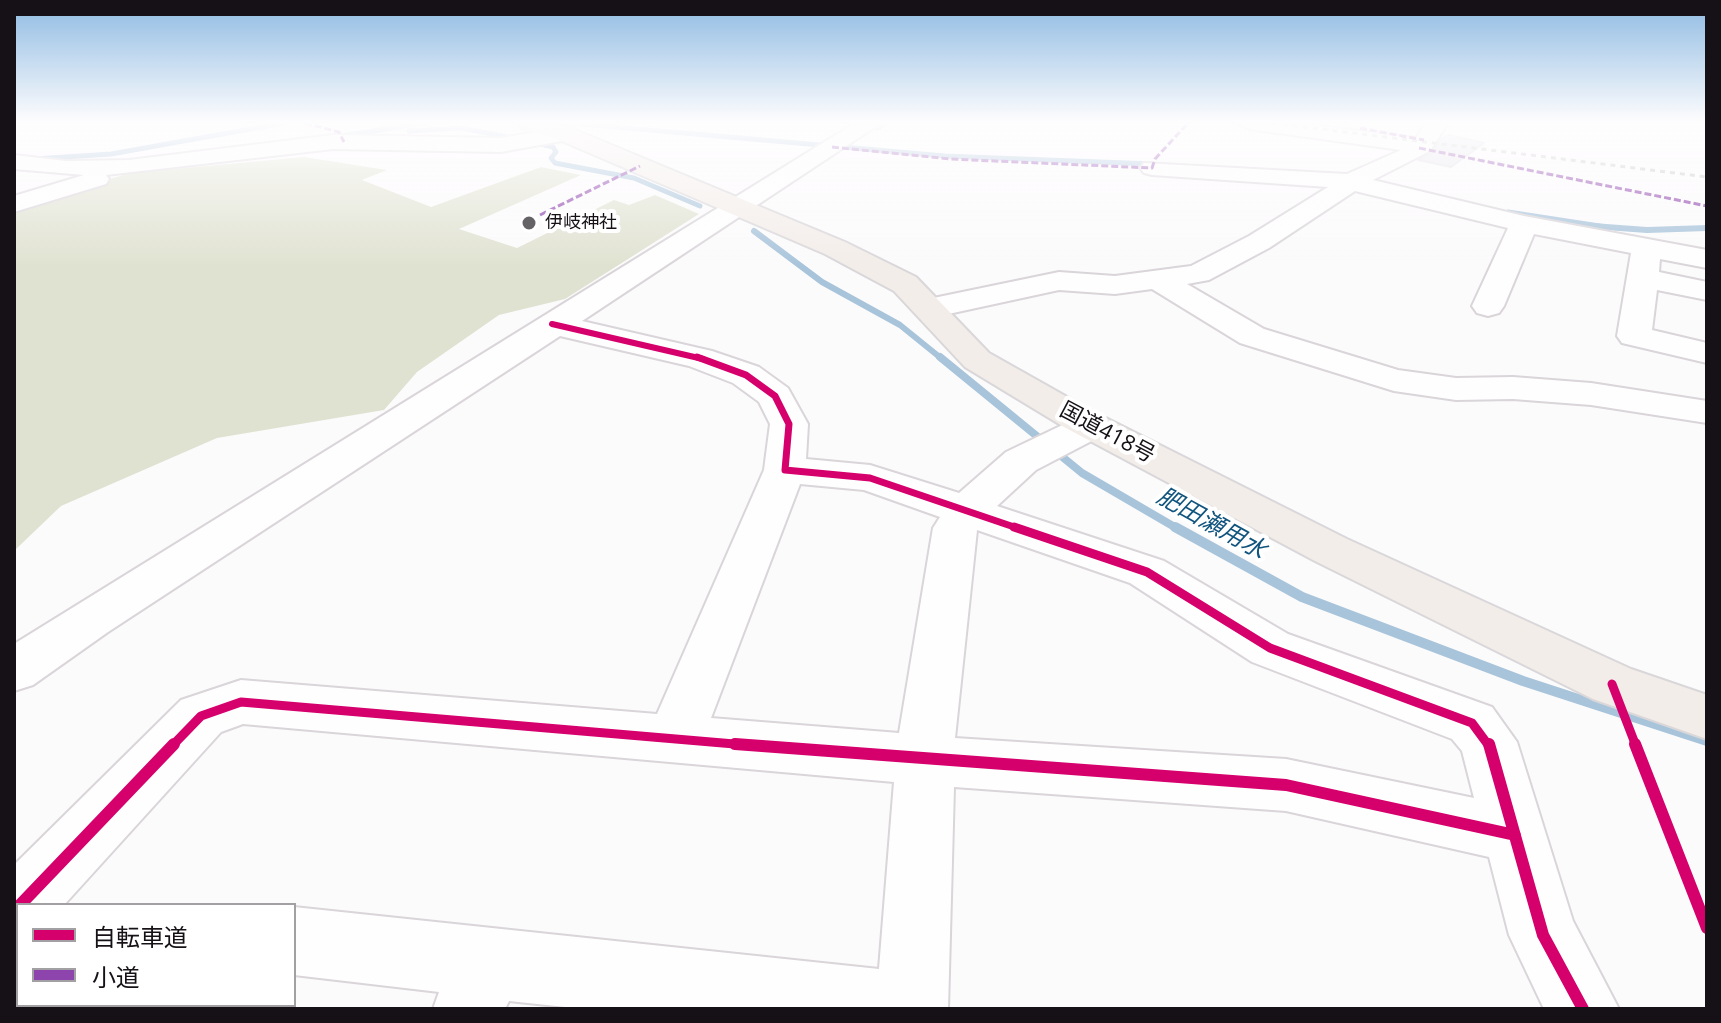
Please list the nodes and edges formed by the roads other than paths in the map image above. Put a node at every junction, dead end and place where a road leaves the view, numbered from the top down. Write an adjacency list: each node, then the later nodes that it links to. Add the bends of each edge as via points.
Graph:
1 (117, 171): 7 (street)
2 (647, 171): 8 (highway, 国道418号)
3 (794, 171): 8 (street)
4 (1195, 171): 6 (street)
5 (1376, 171): 6 (street)
6 (1353, 185): 9 (street); 12 (street, via 1198,274)
7 (14, 204)
8 (735, 208): 15 (highway, 国道418号, via 835,248 905,284); 16 (street)
9 (1524, 224): 11 (street); 14 (street)
10 (1707, 259): 11 (street)
11 (1645, 262): 13 (street); 17 (street, via 1634,336)
12 (1161, 282): 15 (street, via 1059,281); 18 (street, via 1252,336 1394,380 1456,389 1591,394)
13 (1707, 291)
14 (1488, 306)
15 (930, 308): 19 (highway, 国道418号, via 977,360)
16 (552, 324): 20 (street, via 700,358 746,375 775,396 789,424); 22 (street)
17 (1707, 353)
18 (1707, 412)
19 (1091, 426): 21 (street, via 1021,461); 23 (highway, 国道418号, via 1331,550 1598,678)
20 (785, 470): 21 (street, via 870,478); 24 (street)
21 (966, 510): 25 (street, via 955,528); 26 (street, via 1147,572 1270,648 1472,723 1488,742)
22 (14, 671)
23 (1707, 717)
24 (675, 738): 25 (street); 27 (street, via 241,702 201,716)
25 (925, 760): 26 (street, via 1286,785); 30 (street)
26 (1515, 835): 31 (street, via 1543,935)
27 (23, 903)
28 (296, 941): 29 (street)
29 (478, 986): 30 (street)
30 (911, 1009)
31 (1583, 1009)

